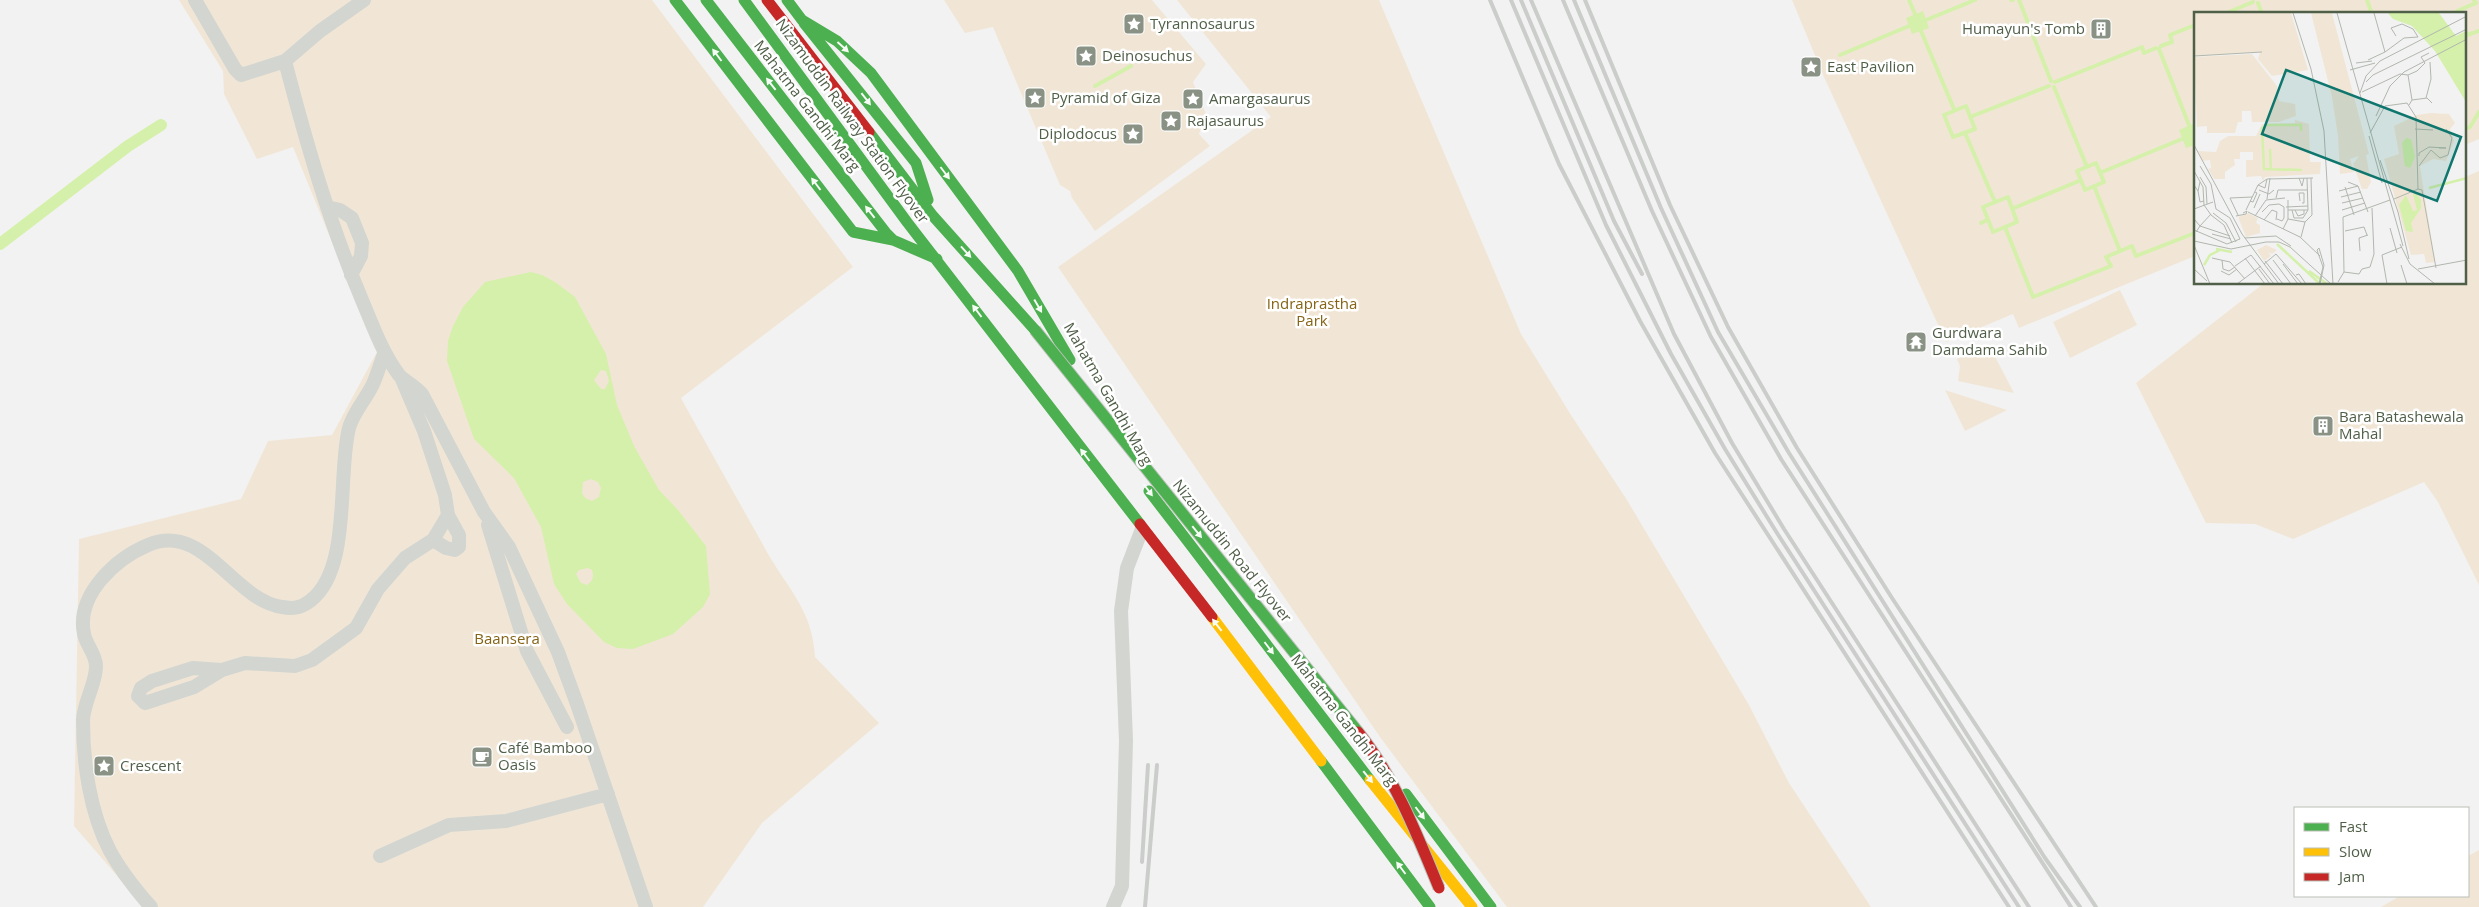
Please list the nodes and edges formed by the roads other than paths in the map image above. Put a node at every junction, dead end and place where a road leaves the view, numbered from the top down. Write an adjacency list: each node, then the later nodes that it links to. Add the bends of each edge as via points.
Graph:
1 (195, 0): 9 (street, via 241,74)
2 (364, 0): 9 (street)
3 (675, 0): 12 (main road, one-way to 3, via 853,232)
4 (706, 0): 12 (main road, Mahatma Gandhi Marg, one-way to 4)
5 (744, 0): 13 (main road, Nizamuddin Railway Station Flyover)
6 (767, 0): 11 (main road, Nizamuddin Railway Station Flyover)
7 (787, 0): 8 (main road, Mahatma Gandhi Marg)
8 (802, 20): 11 (main road, one-way to 11, via 916,164); 33 (main road, Mahatma Gandhi Marg, one-way to 33, via 837,41 871,73 1012,263 1129,465 1353,758)
9 (285, 61): 10 (street)
10 (326, 207): 14 (street); 14 (street, via 340,210 352,218 362,243 361,256)
11 (933, 216): 24 (main road, Nizamuddin Road Flyover, one-way to 24, bridge, via 1036,330)
12 (892, 240): 13 (main road, Mahatma Gandhi Marg)
13 (937, 259): 19 (main road, Mahatma Gandhi Marg, one-way to 13)
14 (351, 275): 15 (street)
15 (384, 354): 16 (street); 29 (street, via 349,430 342,524 326,587 312,600 292,609 270,606 199,550 184,542 149,544 126,557 90,595 82,621 84,636 96,663 83,720 91,797 110,850)
16 (401, 377): 17 (street, via 422,394); 18 (street, via 424,430 445,495)
17 (484, 512): 23 (street, via 527,651); 26 (street, via 509,547 558,652)
18 (448, 515): 20 (street); 20 (street, via 459,536 459,547 454,550 446,548)
19 (1142, 529): 21 (main road, Mahatma Gandhi Marg, one-way to 19); 31 (street, via 1127,568 1121,612 1126,742 1122,886)
20 (433, 540): 22 (street, via 405,558 378,589 356,628 312,660 295,666 245,663)
21 (1247, 664): 25 (main road); 32 (main road, one-way to 21)
22 (222, 670): 22 (street, via 194,687 162,699 145,703 138,696 141,688 152,682 193,668)
23 (567, 727)
24 (1369, 746): 28 (main road, bridge, via 1412,820); 34 (main road, one-way to 34, bridge)
25 (1306, 762)
26 (608, 794): 27 (street, via 506,821 449,825); 30 (street)
27 (380, 856)
28 (1442, 896)
29 (151, 907)
30 (646, 907)
31 (1113, 907)
32 (1430, 907)
33 (1472, 907)
34 (1491, 907)

